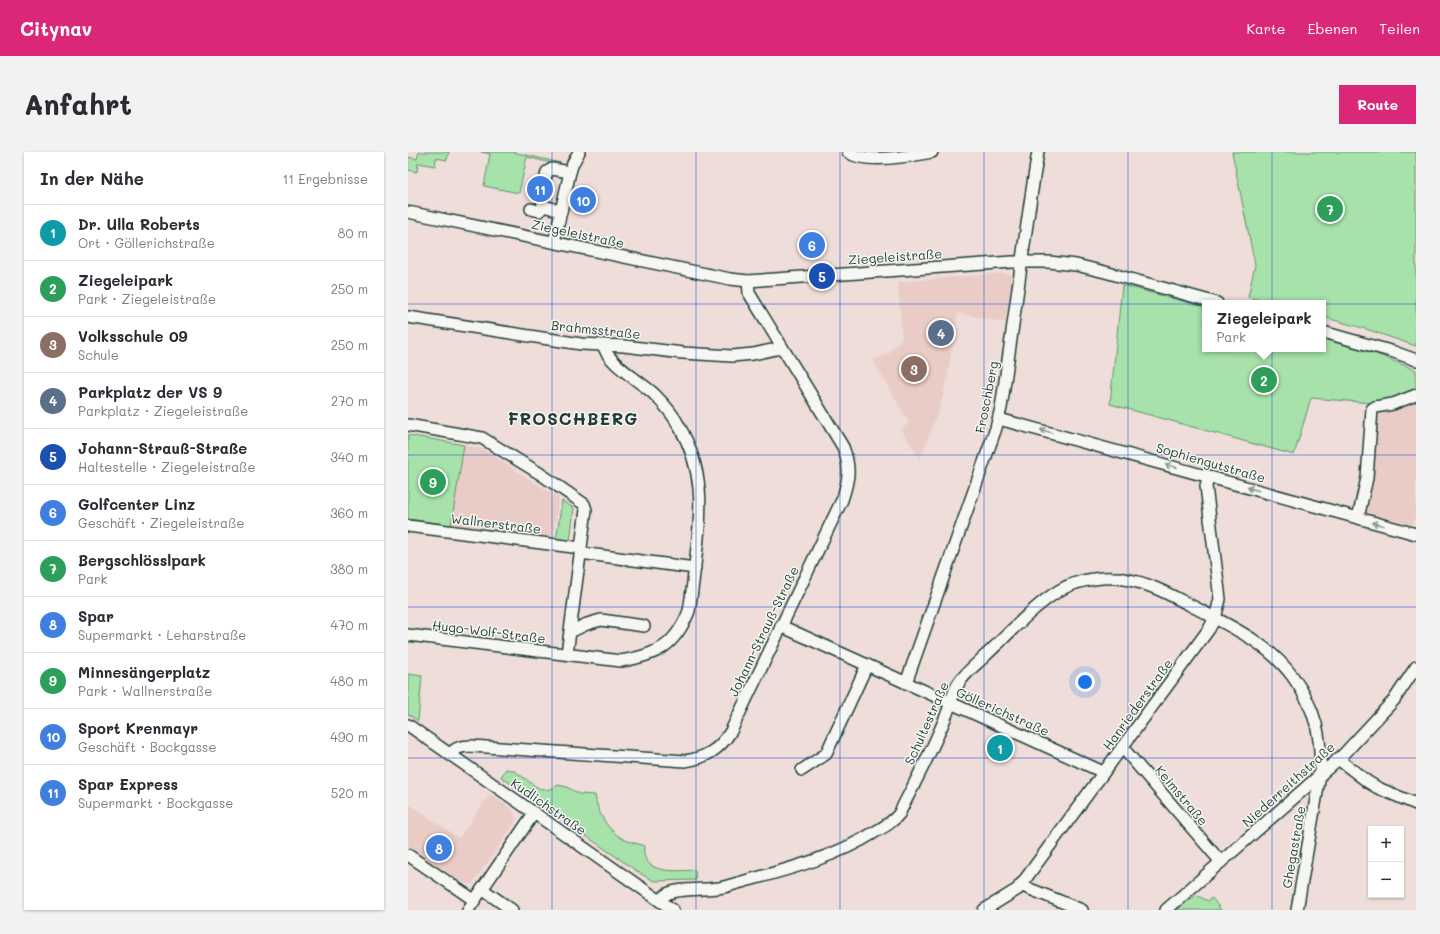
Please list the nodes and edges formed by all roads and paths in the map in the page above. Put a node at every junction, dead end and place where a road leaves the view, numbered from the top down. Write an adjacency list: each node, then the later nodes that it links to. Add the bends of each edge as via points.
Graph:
1 (579, 152): 5 (street)
2 (848, 152): 3 (street, via 861,158 880,158)
3 (932, 152)
4 (1038, 152): 11 (street, Froschberg)
5 (570, 172): 6 (street, via 552,170 547,172); 8 (street)
6 (546, 176)
7 (531, 209): 8 (street, via 539,211 543,202)
8 (561, 211): 10 (street)
9 (408, 212): 10 (street, Ziegeleistraße)
10 (554, 242): 12 (street, Ziegeleistraße)
11 (1022, 261): 12 (street, Ziegeleistraße); 13 (street, Ziegeleistraße, via 1062,263 1087,268); 20 (street, Froschberg)
12 (748, 281): 17 (street, Johann-Strauß-Straße, via 749,293)
13 (1206, 300)
14 (408, 317): 16 (street, Brahmsstraße, via 581,344)
15 (1326, 333): 18 (street)
16 (604, 345): 17 (street, Brahmsstraße, via 732,356 753,354); 27 (street, Hugo-Wolf-Straße, via 604,350 612,360 638,380 669,410 690,449 699,483 701,508)
17 (781, 346): 30 (street, Johann-Strauß-Straße, via 843,447 849,468 842,500)
18 (1416, 360)
19 (1416, 395): 23 (street, via 1372,409 1367,478)
20 (998, 418): 22 (street, Sophiengutstraße, one-way to 20); 36 (street, Froschberg)
21 (408, 425): 26 (street, via 482,438 584,504 586,510)
22 (1209, 476): 23 (street, Sophiengutstraße, one-way to 22); 28 (street, Hanriederstraße, via 1206,486 1220,599)
23 (1358, 518): 25 (street, Sophiengutstraße, one-way to 23)
24 (408, 526): 26 (street, Wallnerstraße)
25 (1416, 534)
26 (581, 550): 27 (street, Wallnerstraße); 31 (street)
27 (695, 568): 33 (street, Hugo-Wolf-Straße, via 684,623 677,634 661,648 642,657 621,661)
28 (1215, 618): 37 (street, Schultestraße, via 1145,584 1112,578 1077,582 1044,601 967,673 957,685); 39 (street, Hanriederstraße); 44 (street, Ghegastraße, via 1272,654 1299,685 1316,722 1321,754)
29 (644, 626): 31 (street, via 601,620)
30 (781, 626): 34 (street, Göllerichstraße); 40 (street, Johann-Strauß-Straße, via 731,731 719,746 704,756 676,761 472,746 456,748)
31 (570, 632): 33 (street)
32 (408, 635): 33 (street, Hugo-Wolf-Straße)
33 (567, 654)
34 (867, 665): 36 (street, Göllerichstraße); 42 (street, via 826,754)
35 (1416, 667): 41 (street, Niederreithstraße, via 1394,700)
36 (906, 683): 37 (street, Göllerichstraße)
37 (951, 703): 43 (street, Göllerichstraße); 52 (street, Schultestraße, via 899,814 889,824 839,851 783,871 718,889 672,892)
38 (408, 725): 40 (street, Kudlichstraße)
39 (1122, 747): 43 (street, Hanriederstraße); 48 (street, Keimstraße)
40 (450, 755): 46 (street, Kudlichstraße)
41 (1338, 759): 44 (street, Niederreithstraße); 45 (street, via 1374,785)
42 (802, 770)
43 (1103, 772): 49 (street, Hanriederstraße)
44 (1320, 775): 48 (street, Niederreithstraße); 59 (street, Ghegastraße)
45 (1416, 804)
46 (534, 813): 50 (street); 52 (street, Kudlichstraße)
47 (408, 855): 51 (street)
48 (1221, 862): 58 (street, Niederreithstraße)
49 (1020, 885): 56 (street, Hanriederstraße, via 1018,889); 57 (street)
50 (482, 889): 51 (street); 54 (street)
51 (474, 900): 53 (street)
52 (660, 901): 55 (street, Kudlichstraße)
53 (468, 910)
54 (512, 910)
55 (673, 910)
56 (984, 910)
57 (1082, 910)
58 (1166, 910)
59 (1297, 910)

